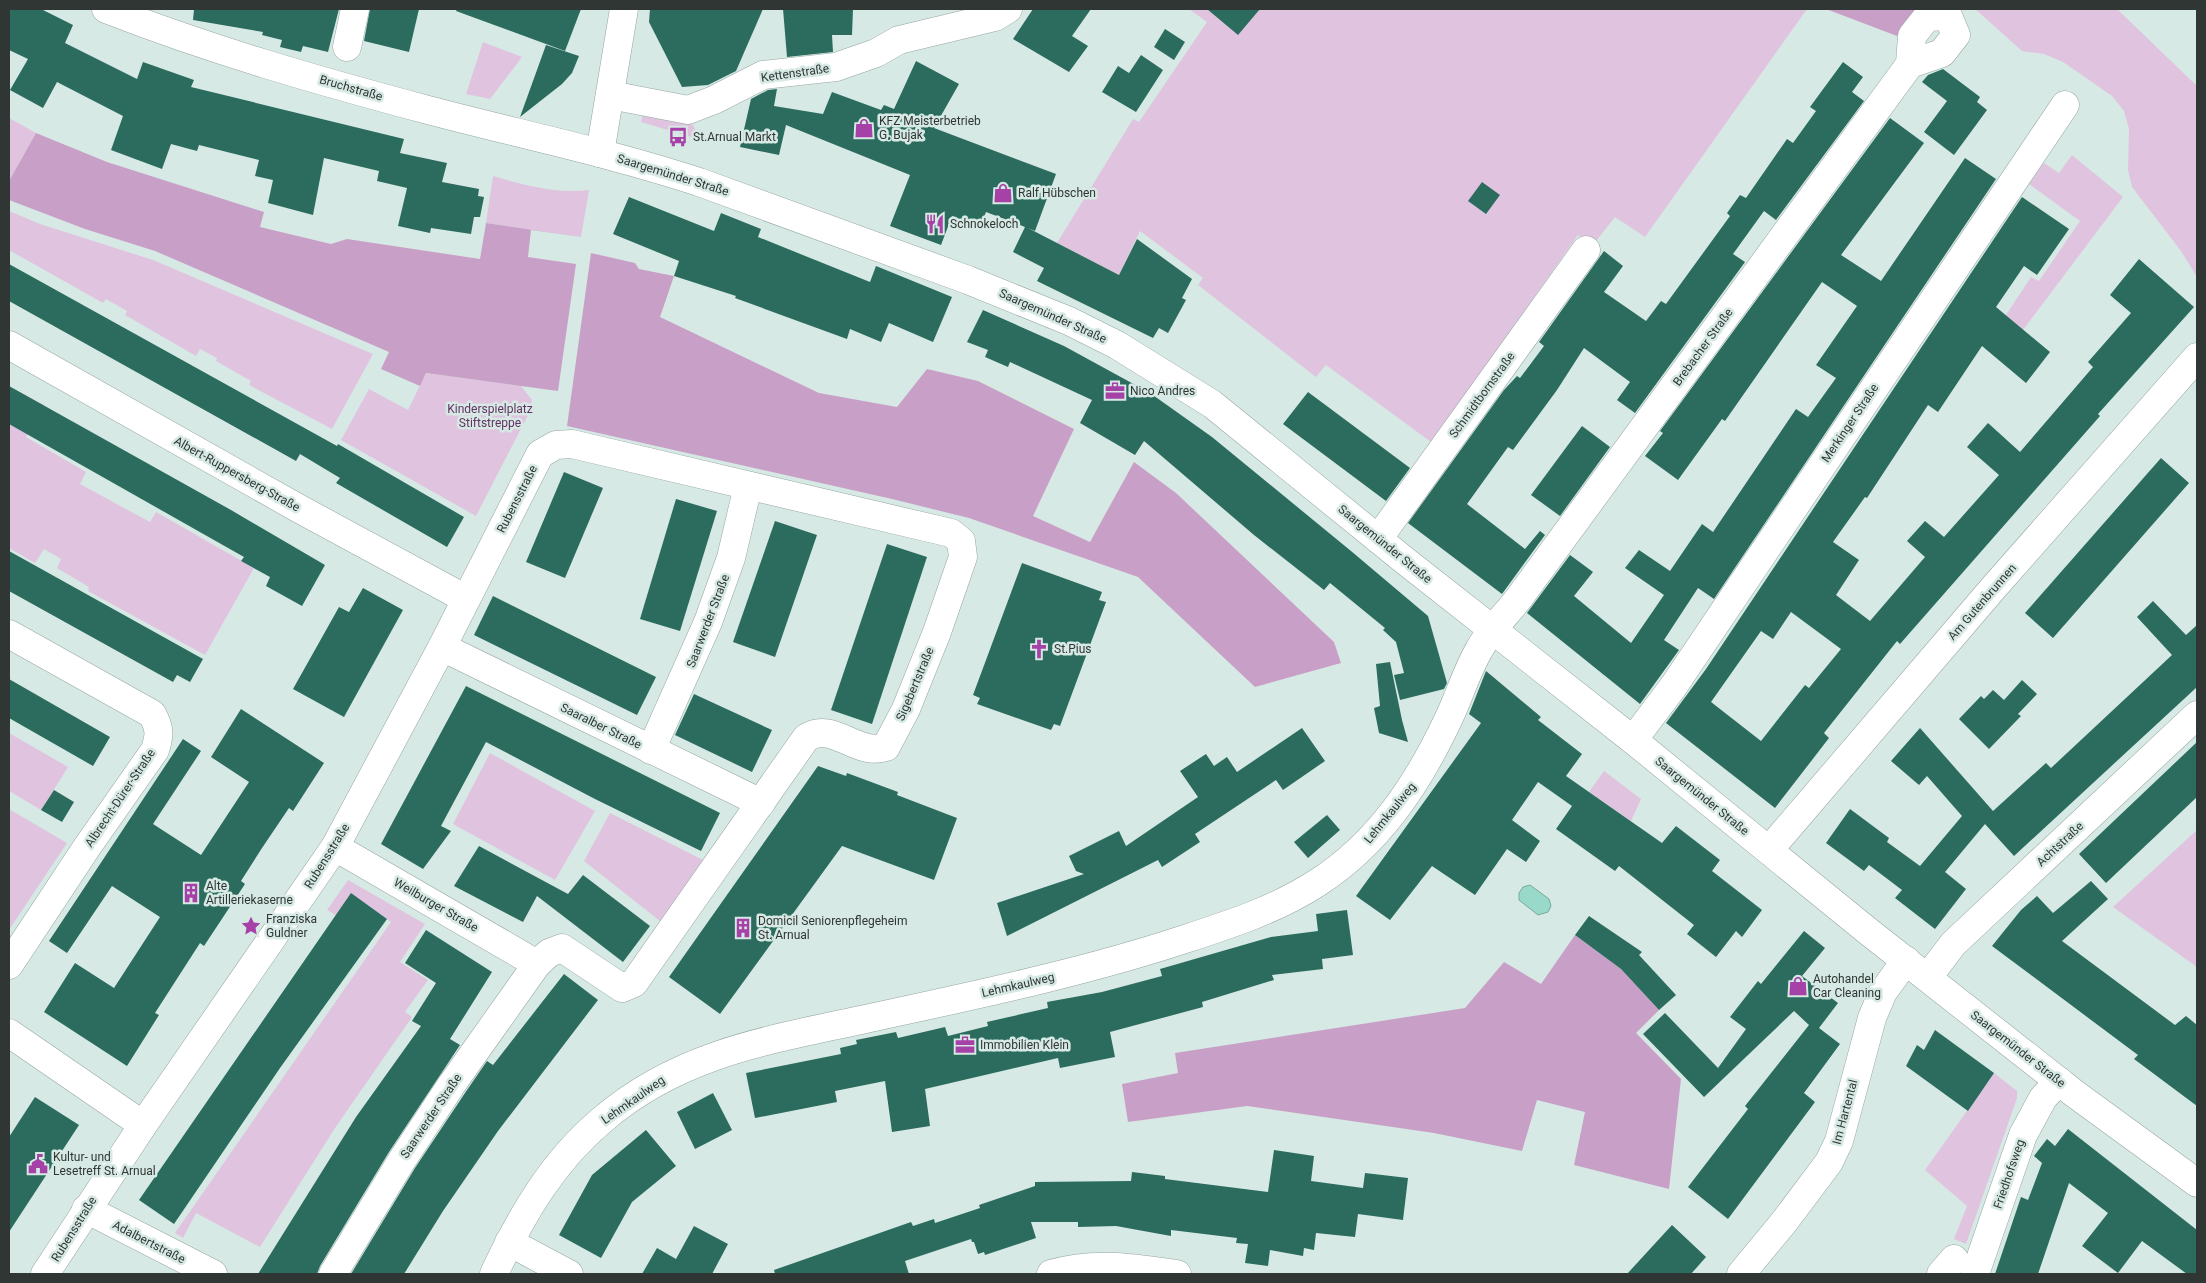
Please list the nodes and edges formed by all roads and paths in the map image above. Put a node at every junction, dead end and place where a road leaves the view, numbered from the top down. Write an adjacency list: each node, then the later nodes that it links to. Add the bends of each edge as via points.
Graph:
1 (106, 9): 9 (street, Bruchstraße, via 249,60)
2 (355, 9): 5 (street)
3 (624, 9): 7 (street, Saargemünder Straße)
4 (1008, 9): 7 (street, Kettenstraße, via 995,17 900,40 836,67 763,75 688,110)
5 (347, 47)
6 (1910, 64): 17 (street, Brebacher Straße)
7 (610, 96): 9 (street, Saargemünder Straße)
8 (2065, 104): 21 (street, Merkinger Straße, via 1673,687)
9 (600, 154): 15 (street, Saargemünder Straße, via 674,174 790,214 1069,321 1117,345 1212,404)
10 (1586, 250): 15 (street, Schmidtbornstraße)
11 (9, 346): 16 (street, Albert-Ruppersberg-Straße)
12 (2197, 356): 25 (street, Am Gutenbrunnen)
13 (556, 445): 14 (street, Sigebertstraße, via 572,444); 16 (street, Rubensstraße, via 540,454)
14 (748, 486): 22 (street, Saarwerder Straße, via 731,558 708,622); 23 (street, Sigebertstraße, via 950,533 961,542 963,557 906,709 886,747 866,749 826,731 815,732 806,738)
15 (1378, 539): 17 (street, Saargemünder Straße)
16 (466, 599): 19 (street, Rubensstraße)
17 (1494, 629): 21 (street, Saargemünder Straße); 35 (street, Lehmkaulweg, via 1479,650 1417,779 1367,843 1316,884 1240,921 1139,954 1029,984 751,1044 703,1059 640,1091 603,1118 546,1179)
18 (9, 634): 28 (street, Albrecht-Dürer-Straße, via 152,714 160,736 155,750 86,847)
19 (442, 647): 22 (street, Saaralber Straße); 24 (street, Rubensstraße)
20 (2197, 715): 29 (street, Achtstraße, via 1953,944)
21 (1633, 740): 25 (street, Saargemünder Straße)
22 (651, 750): 23 (street, Saaralber Straße)
23 (760, 803): 27 (street, Sigebertstraße, via 634,983 622,988 562,948 549,953)
24 (335, 847): 27 (street, Weilburger Straße); 32 (street, Rubensstraße)
25 (1769, 850): 26 (street, Saargemünder Straße)
26 (1906, 960): 29 (street, Saargemünder Straße); 44 (street, Im Hartental, via 1884,992 1872,1018 1840,1141 1829,1162)
27 (538, 964): 39 (street, Saarwerder Straße, via 452,1084)
28 (9, 965)
29 (1928, 977): 31 (street, Saargemünder Straße)
30 (9, 1033): 32 (street)
31 (2059, 1081): 33 (street, Saargemünder Straße); 36 (street, Friedhofsweg, via 2043,1098)
32 (143, 1125): 34 (street, Rubensstraße)
33 (2197, 1183)
34 (86, 1209): 37 (street, Rubensstraße); 38 (street, Adalbertstraße)
35 (509, 1242): 40 (street, Lehmkaulweg); 41 (street)
36 (1956, 1269)
37 (45, 1274)
38 (213, 1274)
39 (333, 1274)
40 (494, 1274)
41 (569, 1274)
42 (1051, 1274): 43 (street, via 1084,1266 1117,1266)
43 (1177, 1274)
44 (1741, 1274)

